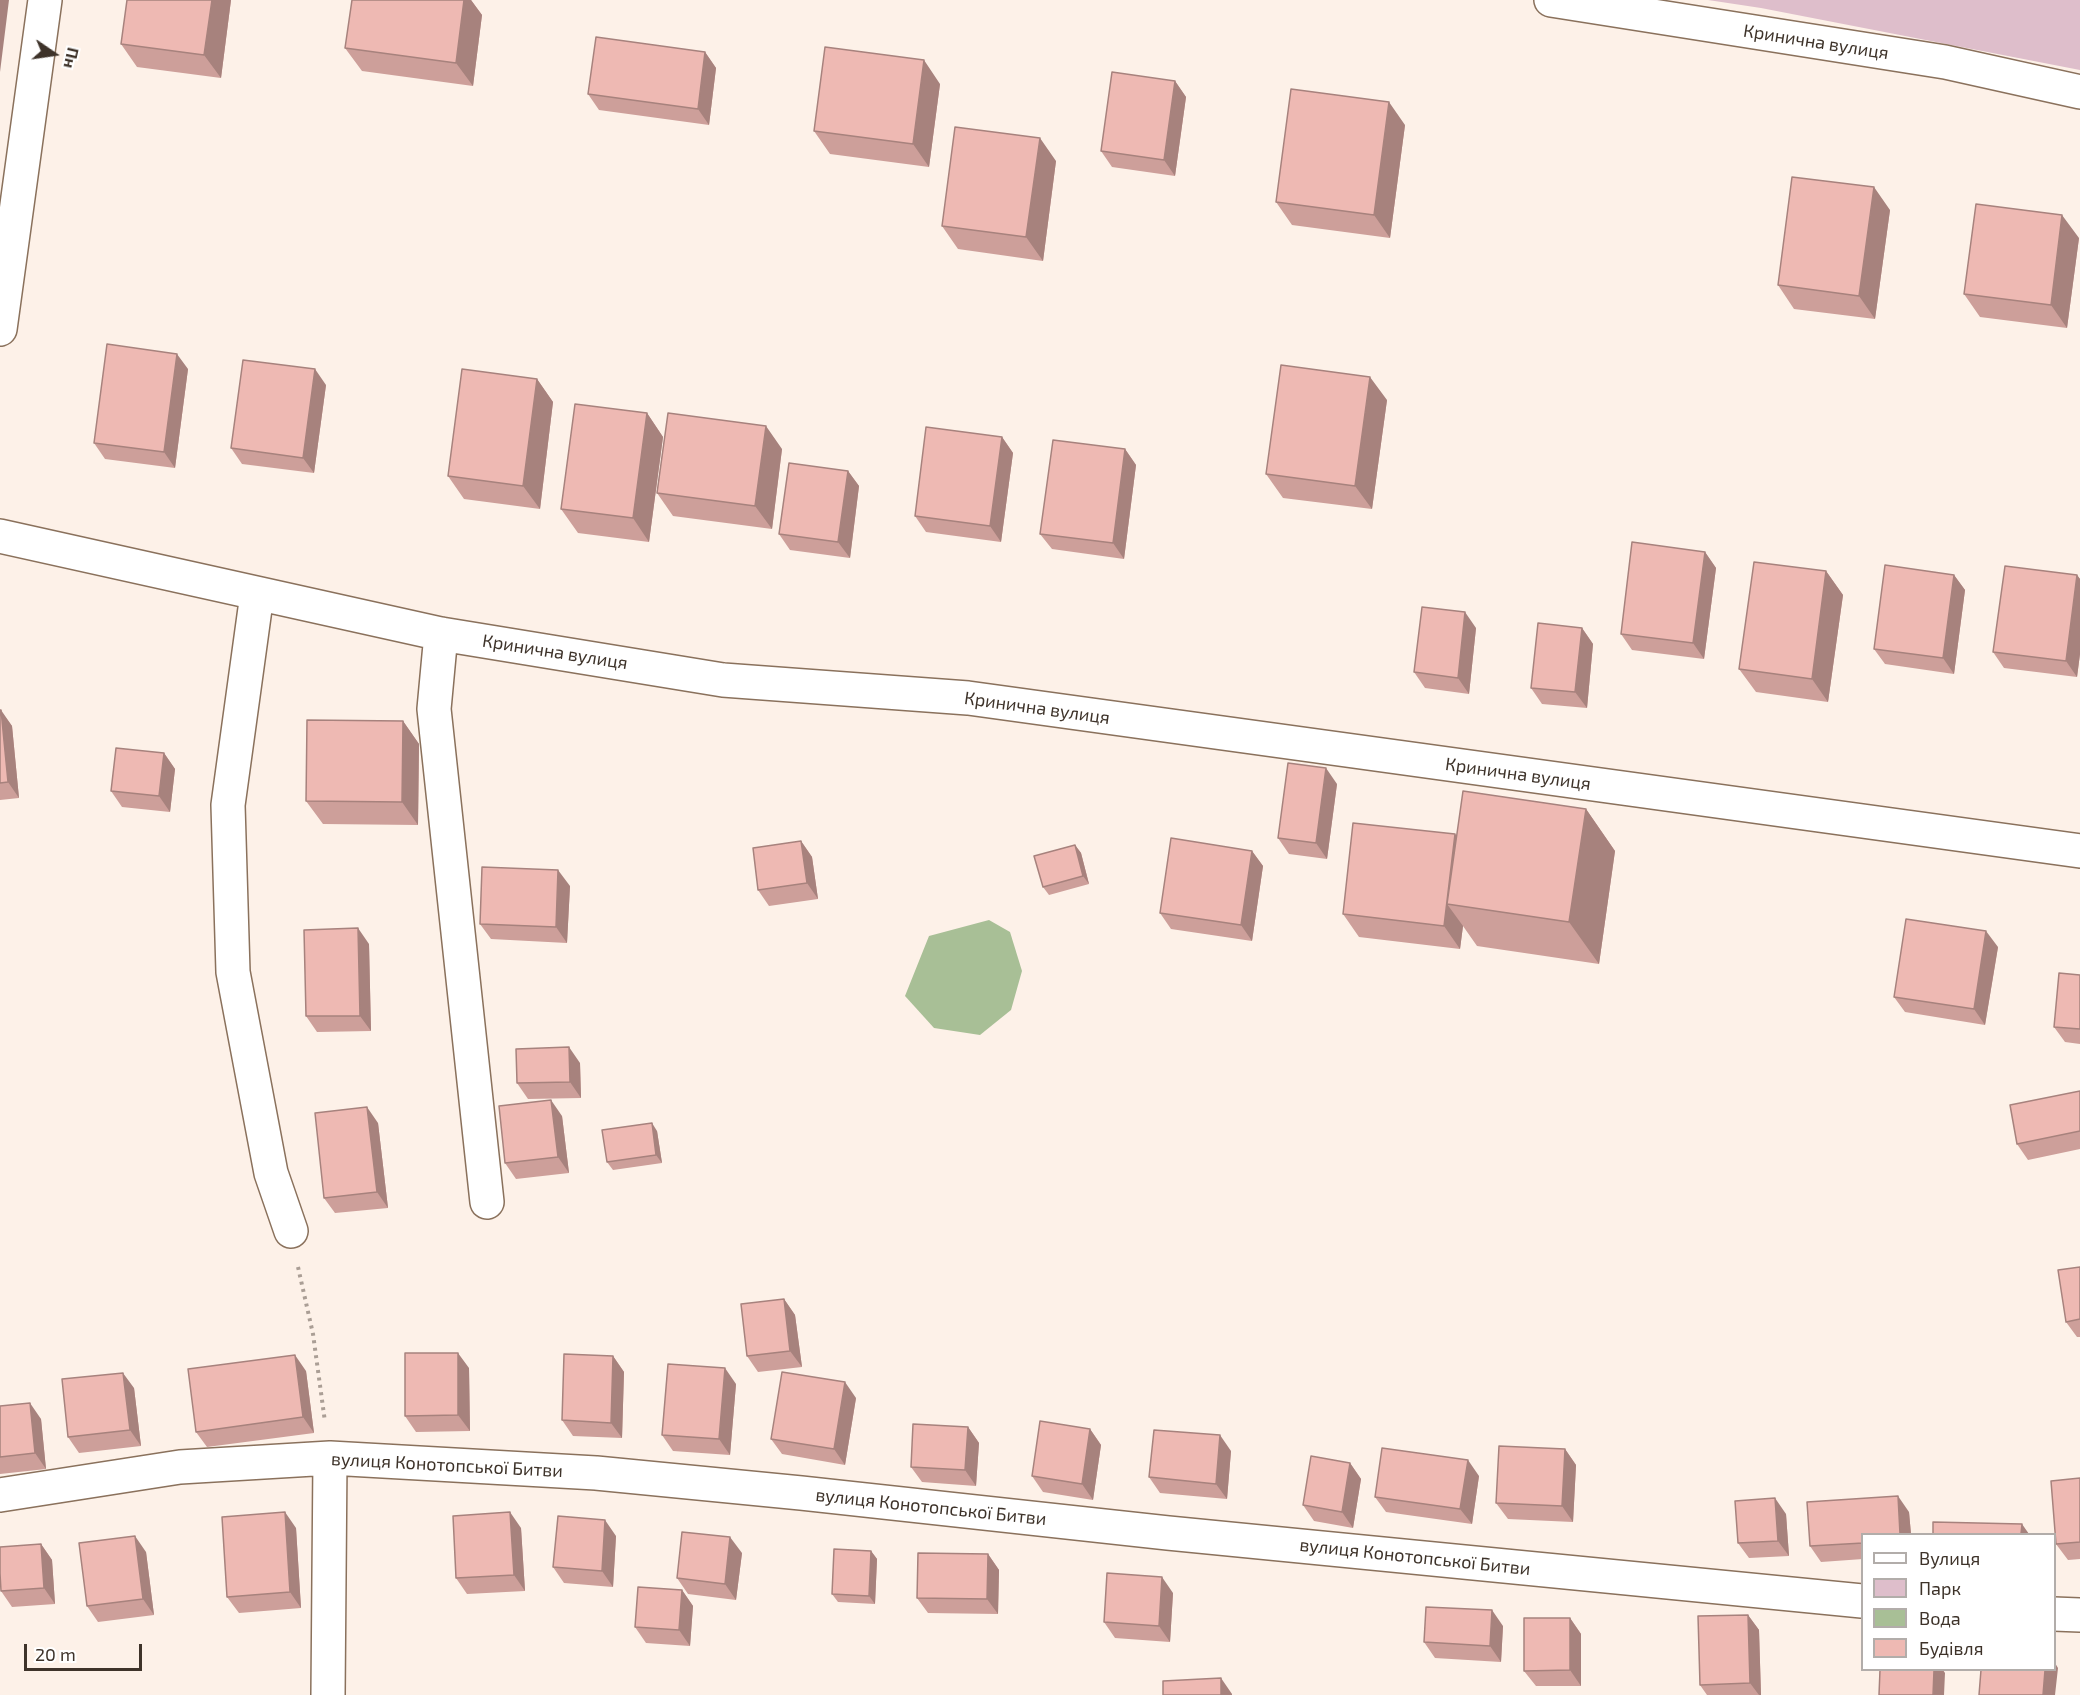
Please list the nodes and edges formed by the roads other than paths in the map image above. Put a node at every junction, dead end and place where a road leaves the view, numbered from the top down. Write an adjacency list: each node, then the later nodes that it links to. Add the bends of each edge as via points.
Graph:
1 (45, 0): 4 (street)
2 (1551, 0): 3 (street, Кринична вулиця, via 1945,62)
3 (2080, 92)
4 (0, 329)
5 (0, 536): 6 (street, Кринична вулиця)
6 (256, 594): 7 (street, Кринична вулиця); 10 (street, via 228,805 233,972 271,1173)
7 (441, 634): 8 (street, Кринична вулиця, via 723,680 968,698); 9 (street, via 434,709)
8 (2080, 851)
9 (487, 1202)
10 (291, 1231)
11 (330, 1458): 12 (street, вулиця Конотопської Битви, via 180,1467); 13 (street, вулиця Конотопської Битви, via 642,1478); 16 (street)
12 (0, 1495)
13 (1861, 1601)
14 (2056, 1614): 15 (street)
15 (2080, 1615)
16 (328, 1695)

